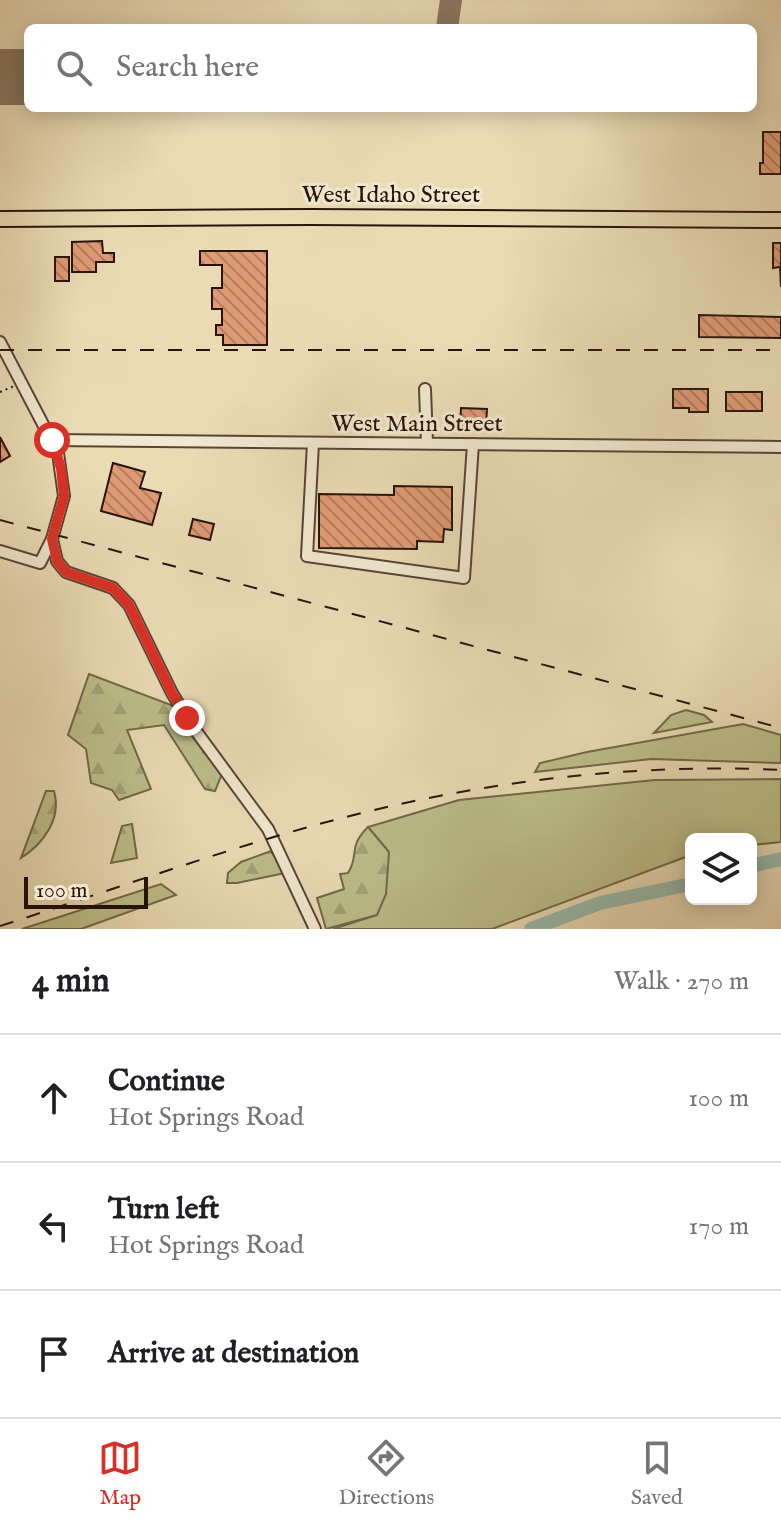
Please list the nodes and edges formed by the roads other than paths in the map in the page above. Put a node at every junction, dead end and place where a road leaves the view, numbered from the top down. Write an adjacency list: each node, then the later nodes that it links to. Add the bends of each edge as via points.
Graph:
1 (0, 219): 2 (main road, West Idaho Street)
2 (781, 220)
3 (0, 342): 5 (street)
4 (425, 389): 7 (street)
5 (52, 440): 6 (street, West Main Street); 10 (street, via 64,496)
6 (313, 443): 7 (street, West Main Street); 8 (street, via 307,556 464,578)
7 (427, 443): 8 (street, West Main Street)
8 (473, 444): 9 (street, West Main Street)
9 (781, 447)
10 (52, 539): 11 (street, via 40,563); 12 (street, via 62,569 113,588 129,605 190,723 268,829)
11 (0, 551)
12 (315, 929)

